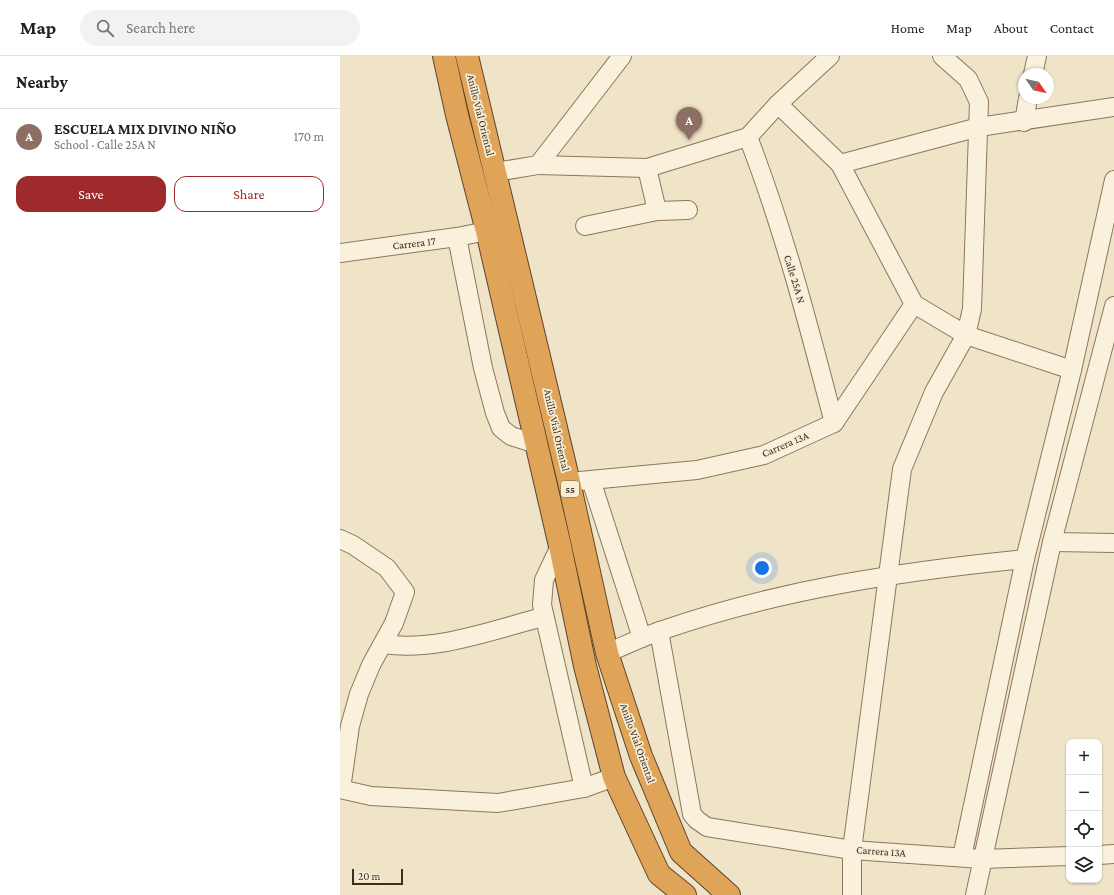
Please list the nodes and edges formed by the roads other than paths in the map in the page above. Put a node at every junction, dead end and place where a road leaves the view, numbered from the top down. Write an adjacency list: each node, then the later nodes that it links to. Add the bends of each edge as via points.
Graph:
1 (444, 56): 22 (highway, Anillo Vial Oriental / 55)
2 (467, 56): 17 (highway, Anillo Vial Oriental / 55)
3 (622, 56): 15 (street)
4 (830, 56): 8 (street)
5 (942, 56): 12 (street, via 968,79 979,102)
6 (1037, 56): 7 (street)
7 (1034, 68)
8 (778, 104): 13 (street); 14 (street)
9 (1027, 104): 11 (street)
10 (1114, 107): 11 (street)
11 (1024, 122): 12 (street)
12 (979, 127): 14 (street); 27 (street, via 972,309)
13 (748, 137): 16 (street); 29 (street, Calle 25A N, via 769,192 806,315)
14 (840, 164): 25 (street)
15 (538, 165): 16 (street); 17 (street)
16 (647, 168): 20 (street)
17 (496, 172): 32 (highway, Anillo Vial Oriental / 55)
18 (1114, 180): 28 (street)
19 (688, 210): 20 (street)
20 (657, 211): 21 (street)
21 (585, 226)
22 (487, 231): 23 (street, Carrera 17); 30 (highway, Anillo Vial Oriental / 55)
23 (457, 238): 24 (street, Carrera 17); 30 (street, via 483,368 495,413 501,428 511,436)
24 (340, 253)
25 (914, 304): 27 (street); 29 (street)
26 (1114, 306): 34 (street)
27 (966, 335): 28 (street); 38 (street, via 934,392 902,469)
28 (1072, 370): 37 (street)
29 (834, 423): 31 (street, Carrera 13A, via 764,455 697,470)
30 (536, 444): 36 (highway, Anillo Vial Oriental / 55)
31 (592, 480): 32 (street, Carrera 13A); 41 (street)
32 (569, 482): 43 (highway, Anillo Vial Oriental / 55)
33 (340, 539): 42 (street, via 387,568 404,592 394,623)
34 (1052, 542): 35 (street); 53 (street)
35 (1114, 543)
36 (560, 546): 39 (street, via 544,580); 45 (highway, Anillo Vial Oriental / 55, via 573,615)
37 (1025, 560): 38 (street, via 962,565); 52 (street)
38 (889, 576): 40 (street, via 739,606); 48 (street)
39 (543, 617): 42 (street, via 430,646); 46 (street)
40 (659, 631): 41 (street); 48 (street, Carrera 13A, via 692,814 697,820 707,827)
41 (642, 638): 43 (street)
42 (383, 644): 44 (street)
43 (606, 653): 55 (highway, Anillo Vial Oriental / 55, via 641,756 681,852)
44 (345, 725): 47 (street)
45 (614, 777): 46 (street); 54 (highway, Anillo Vial Oriental / 55, via 659,874)
46 (584, 788): 47 (street, via 498,803 371,796)
47 (340, 789)
48 (852, 850): 52 (street, Carrera 13A); 56 (street)
49 (1114, 854): 50 (street)
50 (1102, 855)
51 (1066, 856): 53 (street, Carrera 13A)
52 (962, 857): 53 (street, Carrera 13A)
53 (982, 859): 57 (street)
54 (685, 895)
55 (729, 895)
56 (852, 895)
57 (974, 895)

